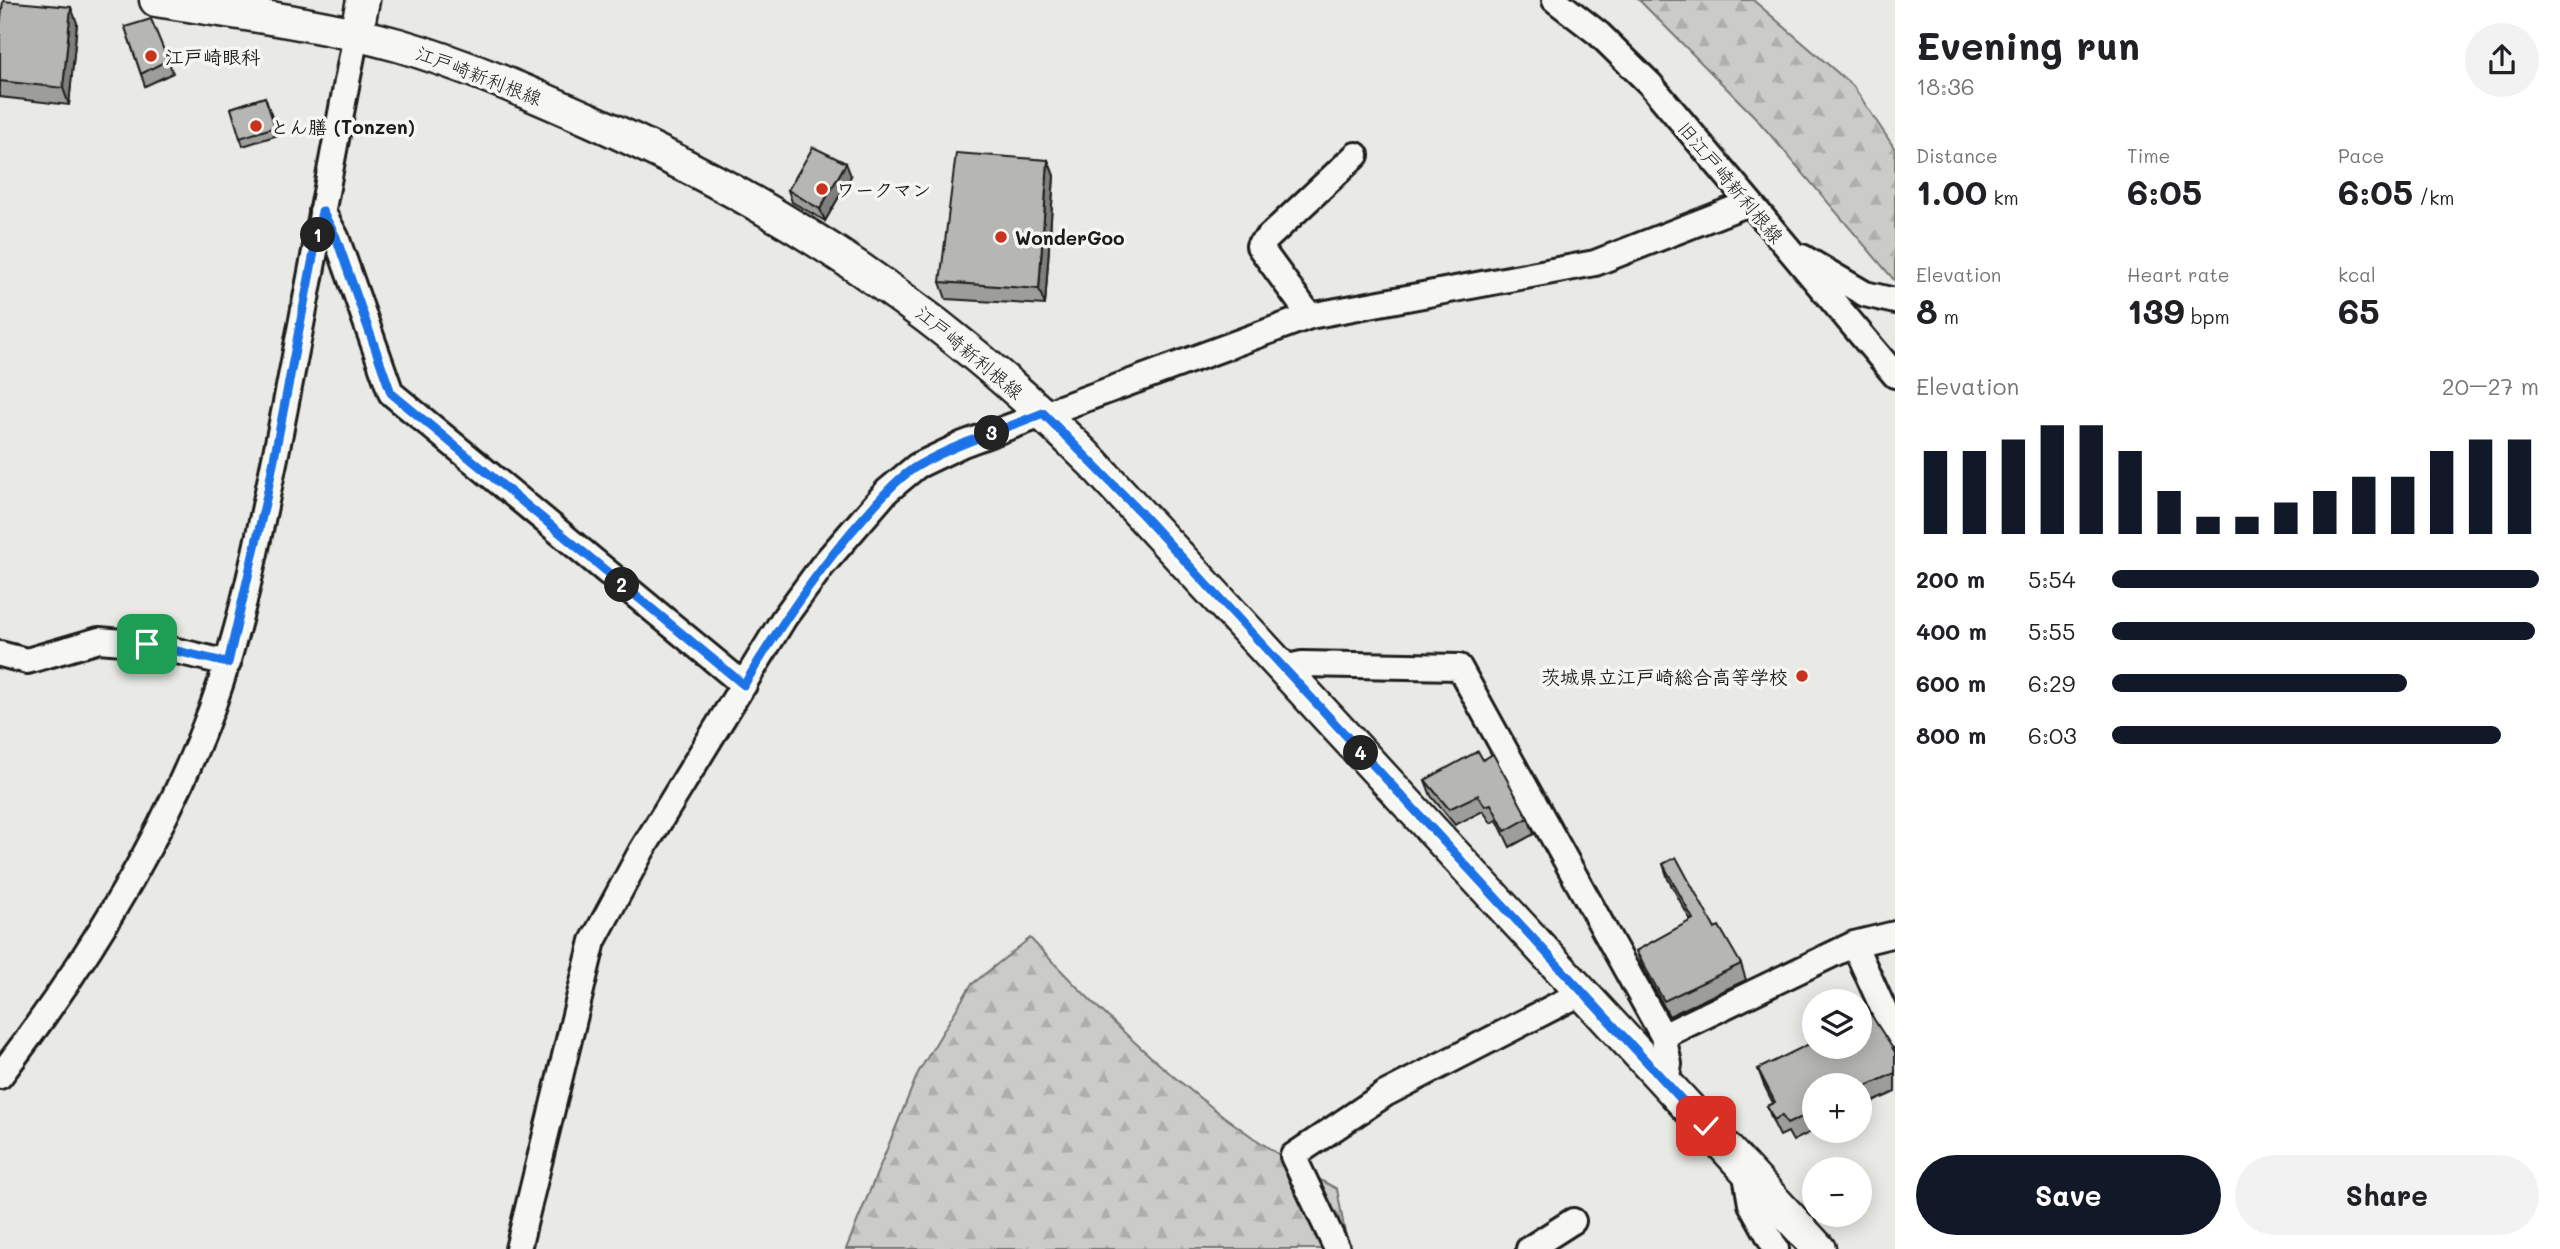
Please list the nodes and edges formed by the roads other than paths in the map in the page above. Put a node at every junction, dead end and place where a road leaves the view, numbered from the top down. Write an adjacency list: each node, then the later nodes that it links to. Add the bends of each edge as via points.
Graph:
1 (156, 0): 6 (main road, 江戸崎新利根線)
2 (363, 0): 6 (main road)
3 (1555, 0): 5 (street, 旧江戸崎新利根線)
4 (1569, 0): 5 (street)
5 (1599, 34): 8 (street, 旧江戸崎新利根線, via 1650,84)
6 (356, 35): 9 (street); 14 (main road, 江戸崎新利根線, via 497,79 700,172 839,252 893,289)
7 (1356, 155): 12 (street, via 1259,246)
8 (1749, 202): 10 (street, 旧江戸崎新利根線); 12 (street, via 1595,263)
9 (322, 211): 16 (street, via 252,567); 18 (street, via 336,237 391,393)
10 (1786, 248): 11 (street, via 1865,294); 13 (street, 旧江戸崎新利根線)
11 (1895, 302)
12 (1310, 316): 14 (street)
13 (1895, 375)
14 (1043, 413): 17 (main road, 江戸崎新利根線); 18 (street, via 917,466 887,491 822,566)
15 (0, 654): 16 (street, via 27,661 99,640 147,644)
16 (228, 663): 24 (street, via 179,784 127,888)
17 (1283, 668): 21 (main road, 江戸崎新利根線); 23 (street, via 1302,664 1459,667)
18 (744, 685): 28 (street, via 642,850 593,941)
19 (1895, 934): 20 (street)
20 (1854, 944): 22 (street); 23 (street)
21 (1581, 993): 25 (main road, 江戸崎新利根線); 29 (street, via 1385,1094 1293,1156)
22 (1895, 1035)
23 (1663, 1036): 25 (street, via 1669,1064)
24 (0, 1076)
25 (1666, 1083): 26 (main road, 江戸崎新利根線)
26 (1745, 1169): 31 (street, via 1751,1204); 32 (main road, 江戸崎新利根線)
27 (1573, 1222): 30 (street)
28 (518, 1249)
29 (1338, 1249)
30 (1529, 1249)
31 (1776, 1249)
32 (1819, 1249)

